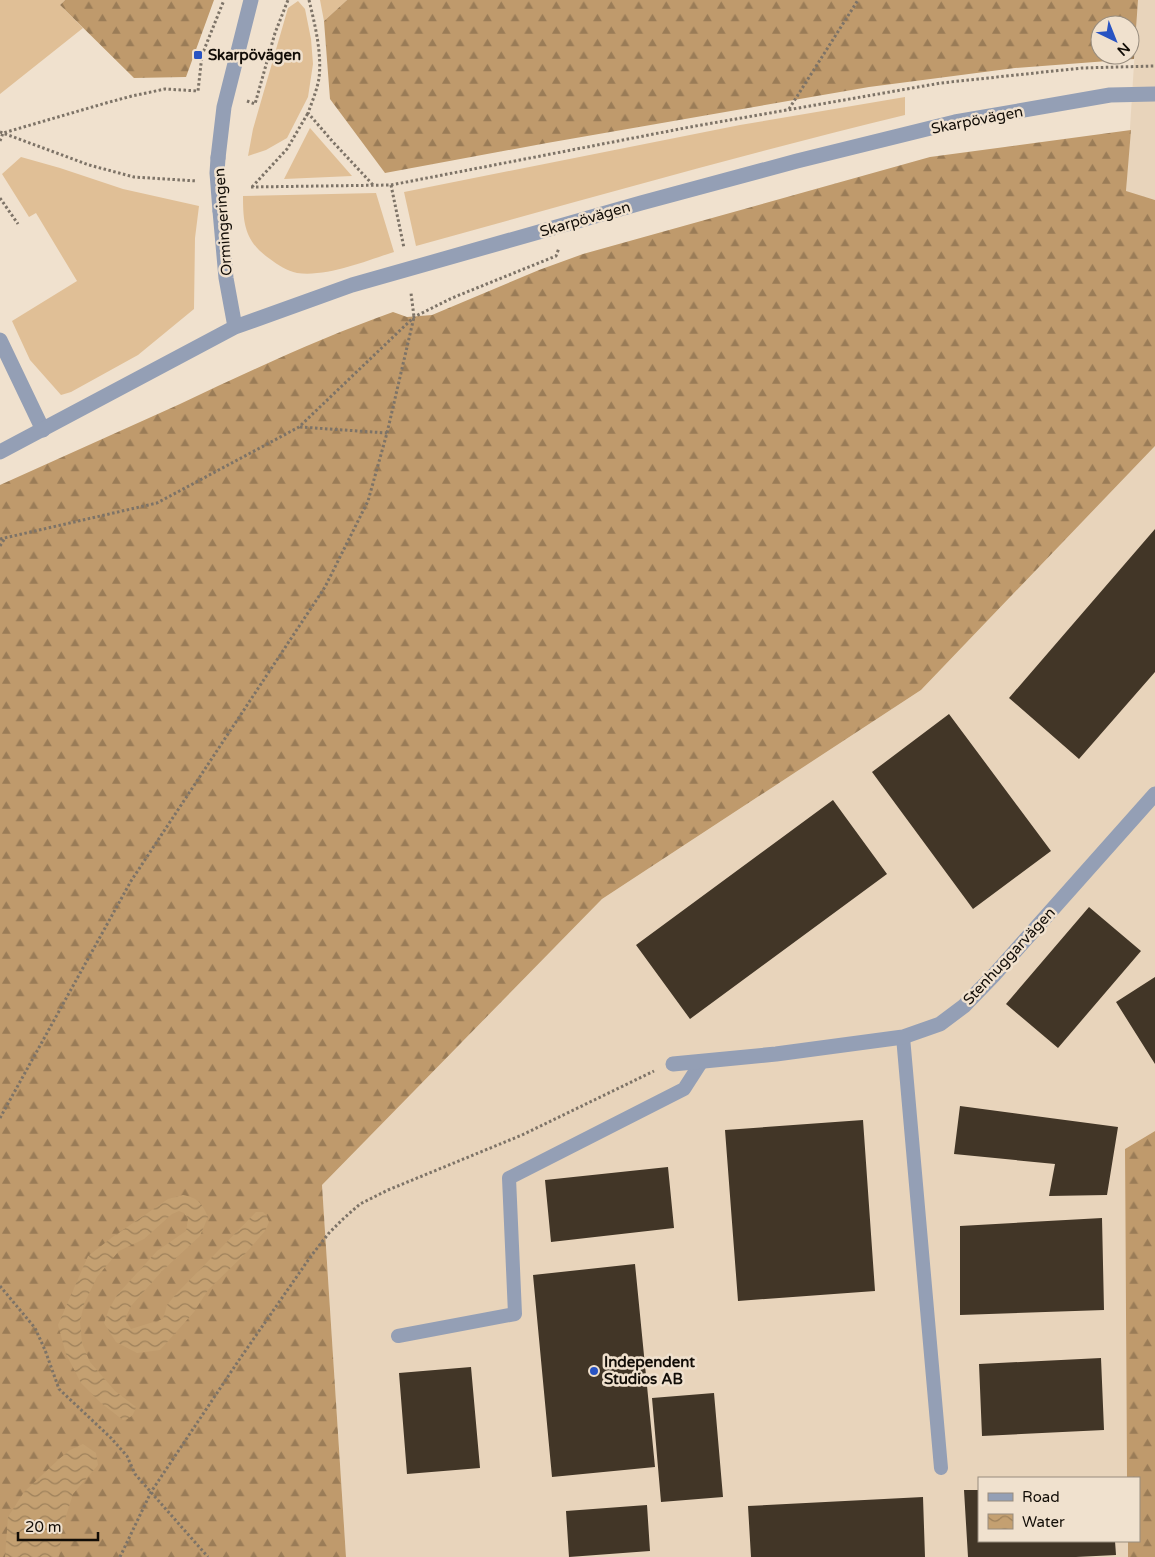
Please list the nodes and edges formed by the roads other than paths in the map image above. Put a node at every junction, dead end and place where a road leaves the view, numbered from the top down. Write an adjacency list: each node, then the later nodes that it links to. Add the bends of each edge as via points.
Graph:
1 (251, 0): 3 (street, Ormingeringen, bridge, via 224,107 217,173 226,278)
2 (1155, 94): 3 (street, Skarpövägen, via 1110,96 955,122 798,160 352,285)
3 (235, 327): 5 (street, Skarpövägen)
4 (0, 340): 5 (street)
5 (42, 430): 6 (street, Skarpövägen)
6 (0, 452)
7 (1155, 794): 8 (street, Stenhuggarvägen, via 964,1006 940,1024)
8 (903, 1037): 9 (street, Stenhuggarvägen); 12 (lane)
9 (702, 1062): 10 (street, Stenhuggarvägen); 11 (lane, via 684,1089 509,1178 515,1314)
10 (673, 1064)
11 (398, 1336)
12 (941, 1468)

